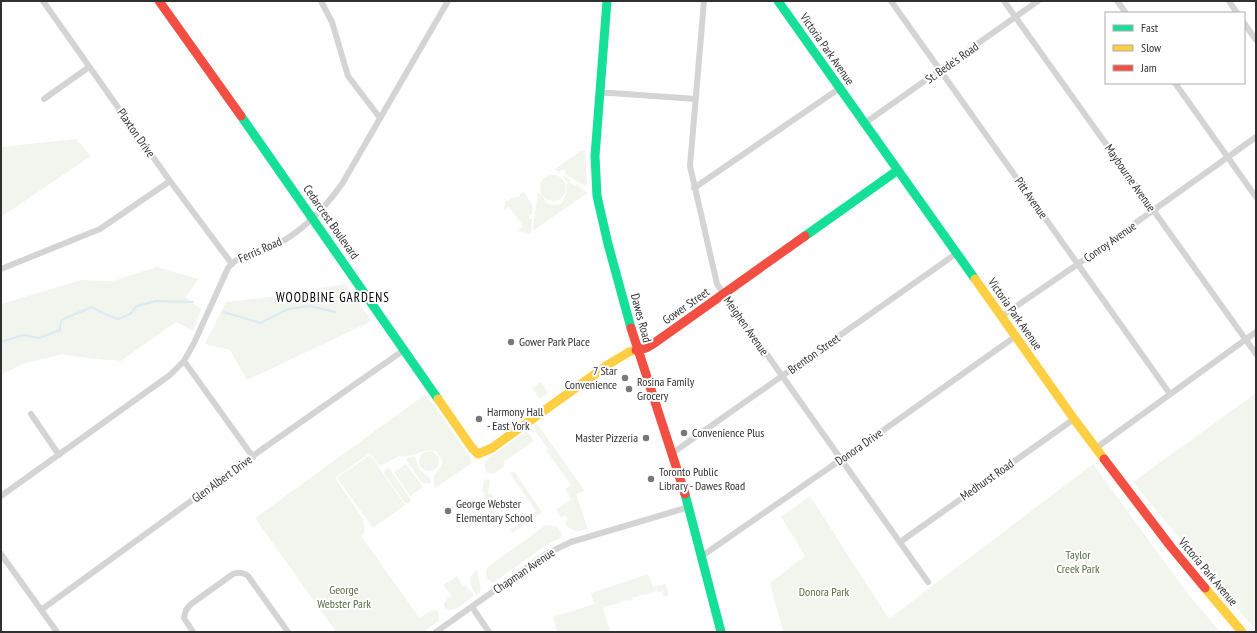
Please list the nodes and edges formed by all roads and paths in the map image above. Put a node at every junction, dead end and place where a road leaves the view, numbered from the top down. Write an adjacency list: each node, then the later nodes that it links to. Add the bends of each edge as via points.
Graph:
1 (43, 1): 18 (street, Plaxton Drive)
2 (159, 1): 34 (street, Cedarcrest Boulevard)
3 (321, 1): 25 (street, via 332,22 348,76)
4 (607, 1): 22 (street, Dawes Road)
5 (704, 1): 24 (street, Meighen Avenue)
6 (778, 1): 21 (street, Victoria Park Avenue)
7 (891, 1): 19 (street, Pitt Avenue)
8 (1004, 1): 15 (street, Maybourne Avenue)
9 (1038, 1): 15 (street, St. Bede's Road)
10 (1117, 1): 13 (street)
11 (1229, 1): 14 (street)
12 (446, 2): 25 (street, Ferris Road)
13 (1125, 12)
14 (1236, 12)
15 (1015, 17): 19 (street, St. Bede's Road); 33 (street, Maybourne Avenue)
16 (1245, 24): 17 (street)
17 (1256, 40)
18 (89, 67): 23 (street); 30 (street, Plaxton Drive)
19 (941, 71): 26 (street, St. Bede's Road); 37 (street, Pitt Avenue)
20 (1176, 84): 28 (street)
21 (840, 88): 26 (street, Victoria Park Avenue); 31 (street)
22 (599, 93): 24 (street); 45 (street, Dawes Road, via 595,156 597,196)
23 (44, 99)
24 (696, 99): 31 (street, Meighen Avenue, via 690,166)
25 (380, 118): 34 (street, Ferris Road, via 342,184)
26 (865, 124): 29 (street, Victoria Park Avenue)
27 (1256, 137): 28 (street, Conroy Avenue)
28 (1228, 157): 32 (street); 33 (street, Conroy Avenue)
29 (898, 170): 35 (street, Victoria Park Avenue); 39 (street, Gower Street)
30 (170, 181): 36 (street, Plaxton Drive); 38 (street, via 100,229)
31 (694, 188): 39 (street, Meighen Avenue, via 717,284)
32 (1256, 197)
33 (1153, 211): 37 (street, Conroy Avenue); 43 (street, Maybourne Avenue)
34 (313, 218): 36 (street, Ferris Road, via 272,247 243,257); 44 (street, Cedarcrest Boulevard)
35 (957, 253): 40 (street, Victoria Park Avenue); 48 (street, Brenton Street)
36 (232, 264): 47 (street, Ferris Road)
37 (1078, 264): 40 (street, Conroy Avenue); 49 (street, Pitt Avenue)
38 (1, 269)
39 (724, 294): 45 (street, Gower Street, via 653,344); 48 (street, Meighen Avenue)
40 (1002, 316): 42 (street, Victoria Park Avenue)
41 (1256, 332): 43 (street)
42 (1016, 336): 51 (street, Victoria Park Avenue); 57 (street, Donora Drive)
43 (1246, 339): 46 (street, Maybourne Avenue); 49 (street)
44 (404, 350): 53 (street, Cedarcrest Boulevard, via 474,452); 56 (street, Glen Albert Drive)
45 (637, 350): 53 (street, Gower Street, via 609,364); 54 (street, Dawes Road)
46 (1256, 354)
47 (184, 361): 55 (street, Ferris Road, via 150,391); 56 (street)
48 (782, 376): 54 (street, Brenton Street); 57 (street, Meighen Avenue)
49 (1170, 394): 52 (street)
50 (31, 414): 55 (street)
51 (1074, 419): 52 (street, Victoria Park Avenue); 60 (street, Medhurst Road)
52 (1096, 448): 72 (street, Victoria Park Avenue, via 1171,548)
53 (483, 453)
54 (671, 454): 59 (street, Dawes Road)
55 (59, 455): 58 (street, Ferris Road)
56 (253, 457): 65 (street, Glen Albert Drive)
57 (841, 459): 60 (street, Meighen Avenue); 62 (street, Donora Drive)
58 (1, 496)
59 (689, 507): 62 (street, Dawes Road); 64 (street, Chapman Avenue, via 557,548)
60 (900, 542): 63 (street, Meighen Avenue)
61 (1, 554): 65 (street)
62 (702, 556): 71 (street, Dawes Road)
63 (928, 582)
64 (472, 607): 69 (street, Chapman Avenue); 70 (street)
65 (41, 610): 66 (street)
66 (57, 632)
67 (193, 632): 68 (street, via 184,618 187,608 238,572 248,576)
68 (288, 632)
69 (436, 632)
70 (489, 632)
71 (721, 632)
72 (1242, 632)

